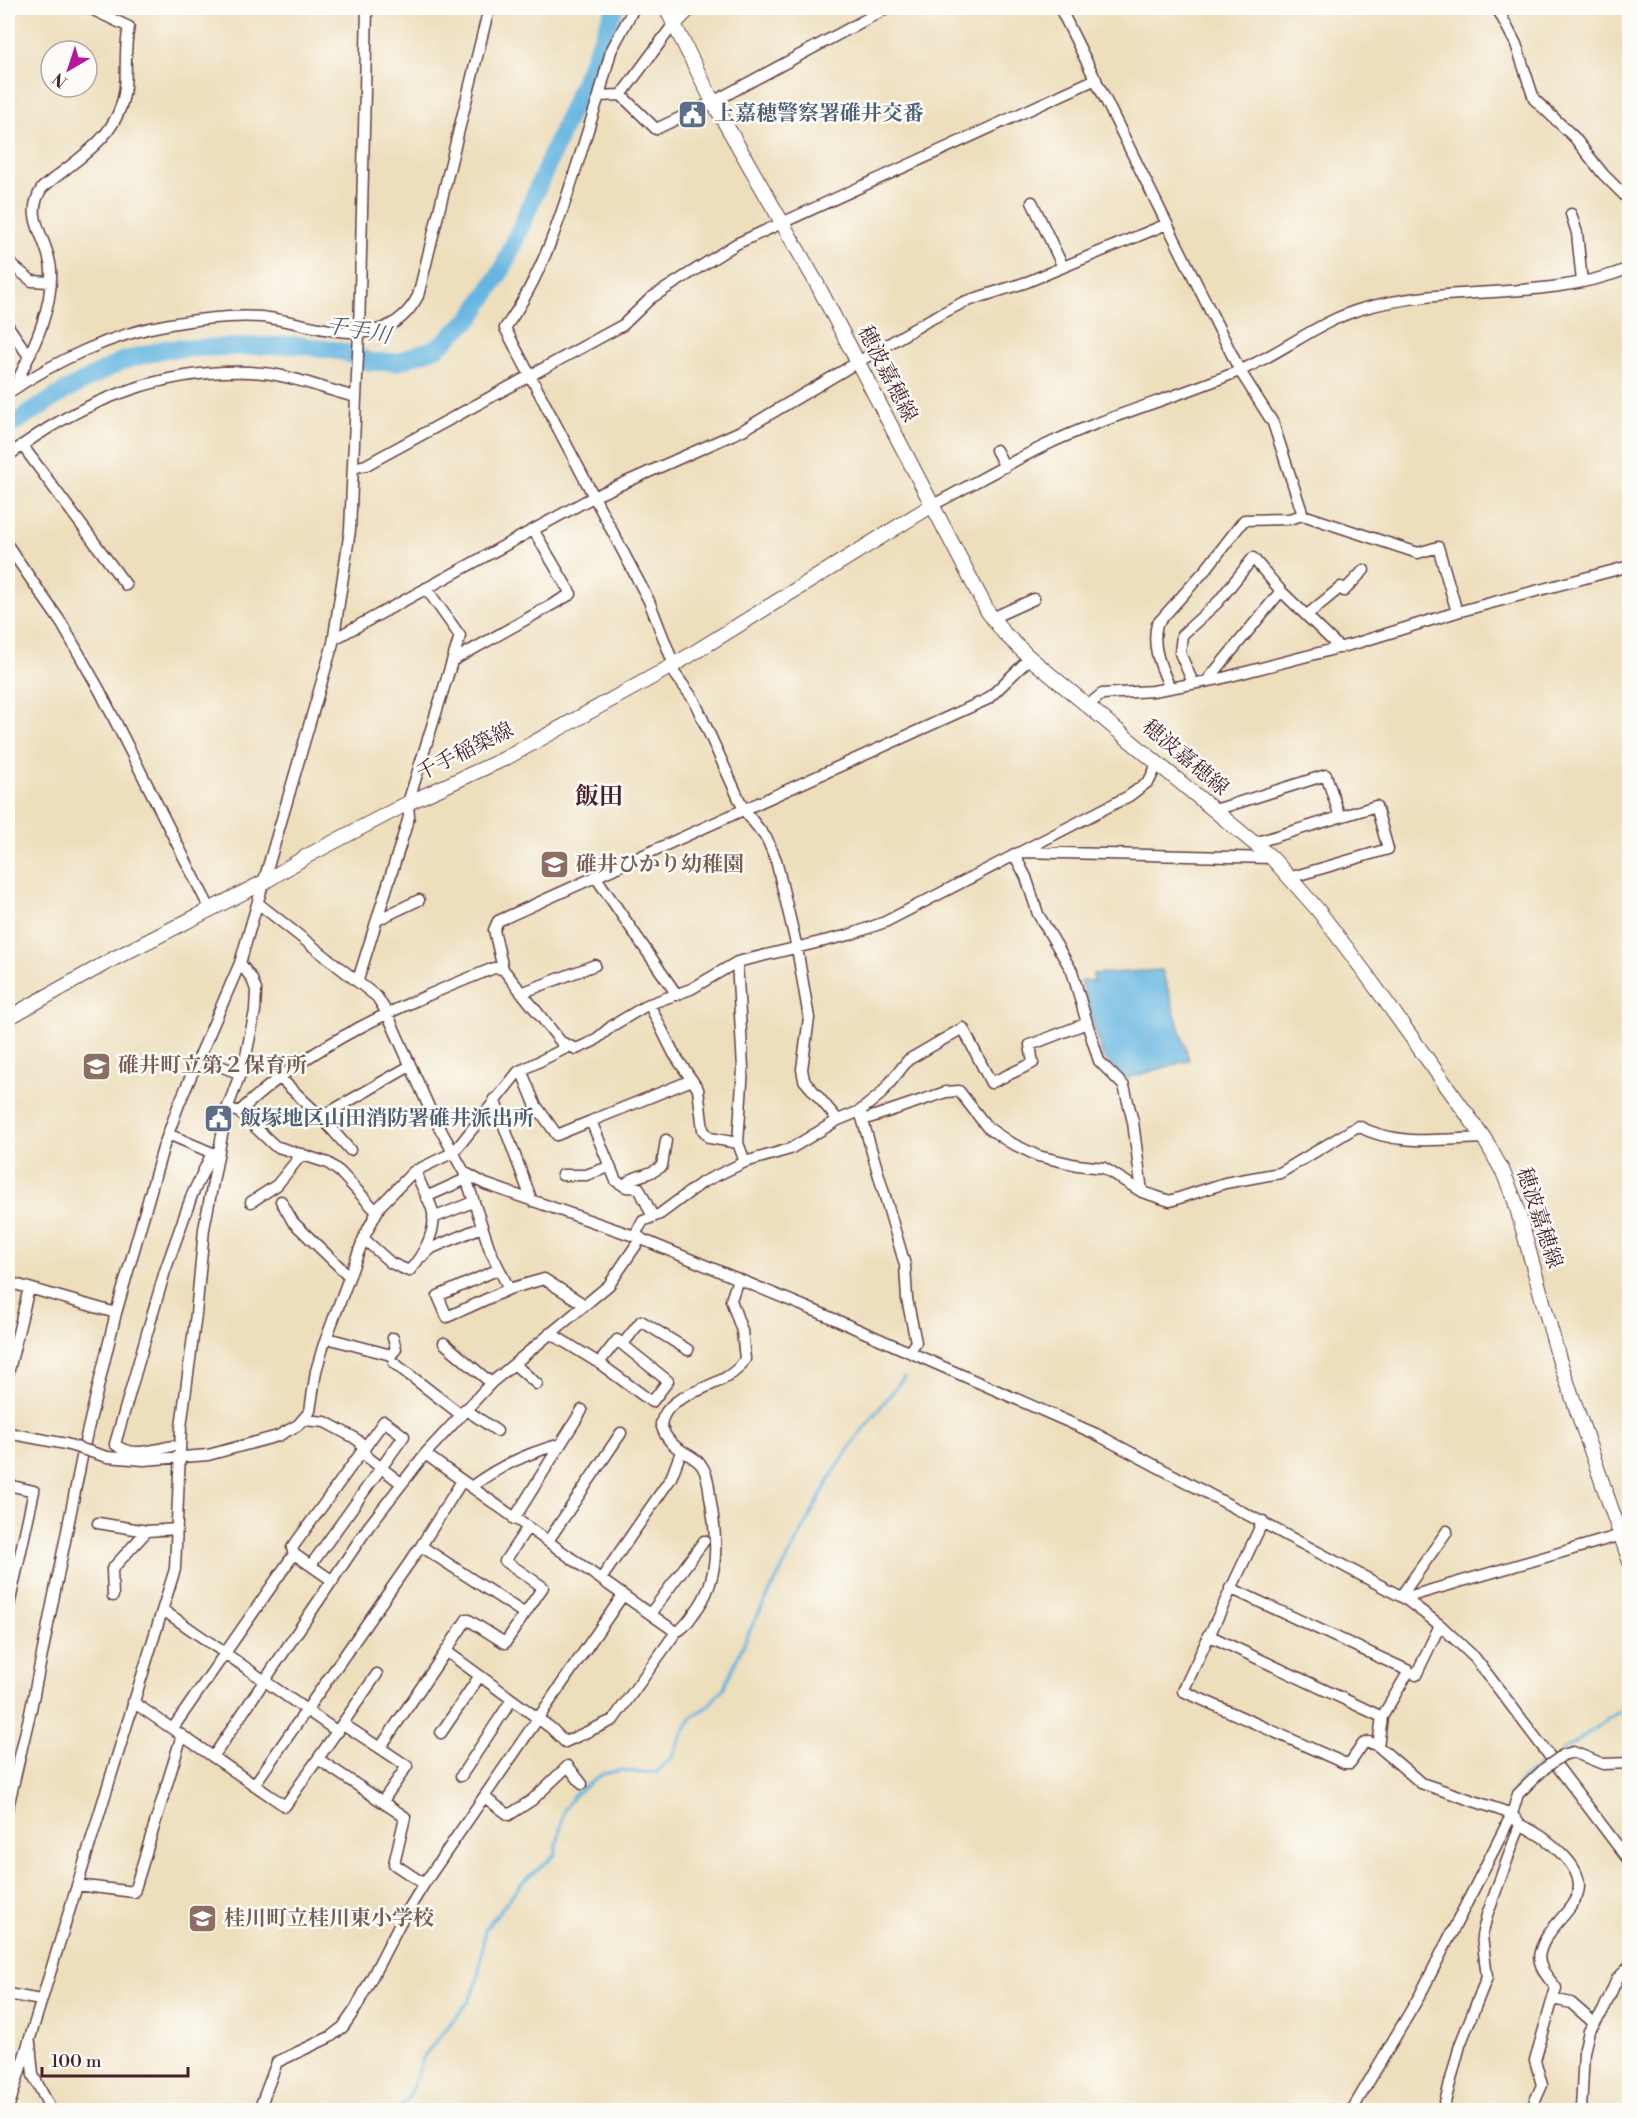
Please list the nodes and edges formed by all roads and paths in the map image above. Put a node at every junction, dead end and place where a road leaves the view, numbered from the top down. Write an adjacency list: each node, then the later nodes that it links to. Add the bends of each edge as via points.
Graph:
1 (89, 8): 23 (street, via 129,27 124,46 125,87 104,139 42,188 35,198 34,218 51,269)
2 (367, 8): 26 (street)
3 (489, 8): 26 (street, via 418,296 404,318)
4 (634, 8): 13 (street, via 611,51)
5 (666, 8): 10 (main road, 穂波嘉穂線)
6 (690, 8): 10 (main road)
7 (887, 8): 14 (street)
8 (1060, 8): 11 (street)
9 (1497, 8): 15 (street, via 1516,44 1534,99 1574,136)
10 (674, 25): 12 (street); 14 (main road, 穂波嘉穂線)
11 (1095, 79): 18 (street, via 813,207); 19 (street)
12 (621, 95): 13 (street); 14 (street, via 656,129)
13 (599, 96): 30 (street, via 544,256 521,307 506,328)
14 (713, 102): 18 (main road, 穂波嘉穂線)
15 (1629, 201)
16 (1032, 202): 21 (street)
17 (1571, 214): 24 (street)
18 (784, 224): 28 (main road, 穂波嘉穂線); 30 (street, via 736,244 651,298 623,325)
19 (1167, 224): 21 (street); 29 (street)
20 (8, 262): 23 (street, via 32,281)
21 (1063, 267): 28 (street, via 964,302)
22 (1629, 268): 24 (street)
23 (50, 282): 27 (street, via 46,311)
24 (1582, 282): 29 (street, via 1549,289 1399,300 1362,309)
25 (8, 326): 27 (street)
26 (359, 333): 31 (street, via 261,317 169,324 132,332 96,347); 32 (street)
27 (28, 355): 31 (street)
28 (859, 363): 38 (street, via 743,430); 39 (main road, 穂波嘉穂線)
29 (1240, 370): 36 (street, via 1045,446); 40 (street, via 1273,423)
30 (531, 375): 37 (street, via 366,465); 38 (street)
31 (11, 390)
32 (356, 394): 33 (street, via 265,373 223,371 162,379 105,400); 37 (street)
33 (22, 445): 35 (street); 45 (street)
34 (996, 450): 36 (street)
35 (8, 456)
36 (1005, 467): 39 (street)
37 (353, 468): 52 (street, via 350,530)
38 (595, 496): 41 (street); 56 (street, via 649,601)
39 (931, 506): 51 (main road, 穂波嘉穂線); 56 (main road, 千手稲築線)
40 (1303, 515): 49 (street, via 1418,553 1438,547); 59 (street, via 1244,520 1158,624 1157,658)
41 (534, 531): 46 (street); 55 (street, via 571,594)
42 (8, 546): 74 (street, via 62,624 100,691)
43 (1629, 566): 49 (street)
44 (1364, 570): 50 (street, via 1344,591 1341,587)
45 (126, 585)
46 (426, 588): 52 (street); 55 (street, via 460,636)
47 (1281, 591): 50 (street); 57 (street); 58 (street, via 1253,558 1218,602 1182,635 1180,653)
48 (1034, 599): 51 (street)
49 (1456, 612): 53 (street)
50 (1306, 615): 53 (street)
51 (992, 618): 54 (main road, 穂波嘉穂線)
52 (334, 639): 71 (street)
53 (1340, 648): 57 (street)
54 (1030, 658): 60 (main road, 穂波嘉穂線); 63 (street, via 988,699)
55 (452, 661): 62 (street)
56 (672, 666): 62 (main road, 千手稲築線, via 504,759); 63 (street, via 694,700)
57 (1207, 681): 58 (street)
58 (1193, 683): 59 (street)
59 (1170, 688): 60 (street, via 1102,694)
60 (1088, 705): 61 (main road, 穂波嘉穂線)
61 (1158, 763): 64 (main road, 穂波嘉穂線); 67 (street, via 1139,790)
62 (408, 802): 71 (main road, 千手稲築線); 75 (street, via 409,817)
63 (744, 810): 69 (street); 76 (street, via 776,860)
64 (1215, 810): 65 (street, via 1326,776); 66 (main road, 穂波嘉穂線)
65 (1340, 817): 66 (street); 70 (street, via 1376,806 1388,849)
66 (1254, 843): 68 (main road, 穂波嘉穂線)
67 (1016, 853): 68 (street); 76 (street, via 885,922); 87 (street, via 1038,914 1072,971)
68 (1272, 858): 70 (main road, 穂波嘉穂線)
69 (595, 876): 80 (street, via 498,921 494,930); 83 (street)
70 (1292, 877): 103 (main road, 穂波嘉穂線)
71 (266, 882): 73 (street); 74 (main road, 千手稲築線)
72 (419, 900): 75 (street)
73 (259, 904): 78 (street); 81 (street)
74 (210, 909): 86 (main road, 千手稲築線)
75 (377, 920): 81 (street)
76 (797, 948): 77 (street); 100 (street, via 809,1018 804,1080)
77 (736, 962): 83 (street); 105 (street, via 743,1068)
78 (240, 963): 89 (street); 92 (street, via 256,990 252,1035)
79 (595, 965): 82 (street)
80 (503, 969): 82 (street); 85 (street, via 494,968)
81 (358, 980): 85 (street, via 377,997)
82 (522, 993): 88 (street, via 552,1033)
83 (677, 995): 84 (street)
84 (649, 1004): 88 (street, via 584,1046); 94 (street)
85 (387, 1013): 90 (street); 93 (street, via 326,1044)
86 (8, 1018)
87 (1087, 1023): 98 (street, via 1030,1045 1033,1064 991,1083 963,1028 908,1060); 116 (street, via 1099,1061 1124,1086)
88 (568, 1047): 91 (street)
89 (199, 1058): 92 (street); 102 (street)
90 (410, 1066): 99 (street); 107 (street)
91 (521, 1070): 95 (street); 101 (street, via 535,1104 557,1135)
92 (241, 1074): 96 (street)
93 (278, 1076): 97 (street); 99 (street)
94 (692, 1080): 101 (street); 105 (street, via 700,1096 703,1130 710,1138)
95 (494, 1099): 107 (street); 121 (street)
96 (227, 1109): 97 (street); 108 (street)
97 (239, 1112): 109 (street, via 275,1146)
98 (862, 1115): 100 (street); 116 (street, via 959,1091 987,1127 1009,1142 1038,1156 1104,1168); 143 (street, via 905,1265 916,1342)
99 (321, 1117): 106 (street)
100 (838, 1120): 110 (street, via 790,1149)
101 (591, 1121): 111 (street)
102 (168, 1134): 108 (street); 136 (street)
103 (1484, 1138): 116 (street, via 1407,1140 1389,1138 1358,1126 1280,1173 1225,1183 1180,1200 1159,1199); 173 (main road, 穂波嘉穂線, via 1515,1201 1559,1359)
104 (666, 1140): 115 (street, via 662,1166)
105 (738, 1143): 110 (street)
106 (350, 1150)
107 (454, 1152): 112 (street); 113 (street)
108 (214, 1154): 157 (street, via 192,1195 165,1271 115,1444 128,1451 148,1452); 161 (street)
109 (302, 1154): 119 (street, via 277,1185); 122 (street, via 328,1162)
110 (745, 1162): 123 (street, via 702,1182)
111 (609, 1167): 114 (street, via 586,1175); 115 (street, via 616,1181)
112 (416, 1170): 117 (street); 122 (street, via 395,1188)
113 (465, 1176): 117 (street); 120 (street); 121 (street)
114 (562, 1176)
115 (624, 1186): 123 (street, via 639,1188)
116 (1142, 1192)
117 (426, 1197): 124 (street)
118 (281, 1201): 130 (street, via 293,1222)
119 (251, 1202)
120 (473, 1202): 124 (street); 125 (street)
121 (532, 1202): 126 (street)
122 (377, 1212): 127 (street)
123 (652, 1217): 126 (street, via 643,1221)
124 (433, 1218): 128 (street)
125 (482, 1227): 128 (street, via 432,1248); 129 (street)
126 (638, 1237): 131 (street); 135 (street, via 609,1285)
127 (364, 1239): 128 (street, via 391,1263 409,1271); 130 (street)
128 (421, 1258)
129 (499, 1269): 134 (street); 134 (street, via 438,1296 447,1317)
130 (349, 1276): 138 (street)
131 (738, 1279): 143 (street); 159 (street, via 731,1300 742,1330 745,1359 731,1377 690,1393 663,1418 663,1432)
132 (8, 1282): 133 (street)
133 (28, 1288): 136 (street); 147 (street)
134 (509, 1289): 135 (street, via 544,1279)
135 (585, 1305): 137 (street)
136 (116, 1313): 217 (street)
137 (550, 1333): 145 (street); 146 (street)
138 (327, 1338): 139 (street, via 391,1355 396,1349); 152 (street, via 316,1371 310,1411)
139 (393, 1338)
140 (444, 1343): 148 (street)
141 (623, 1344): 142 (street, via 641,1321); 145 (street, via 617,1340); 145 (street, via 666,1378 666,1384 652,1402)
142 (688, 1350)
143 (909, 1352): 167 (street, via 1096,1434)
144 (394, 1363): 151 (street)
145 (599, 1363)
146 (514, 1364): 148 (street); 149 (street)
147 (8, 1374)
148 (491, 1383): 151 (street)
149 (537, 1384)
150 (582, 1410): 156 (street)
151 (462, 1411): 153 (street); 160 (street)
152 (304, 1420): 158 (street, via 334,1425); 161 (street, via 278,1436 224,1452)
153 (497, 1431)
154 (8, 1433): 161 (street, bridge, via 107,1456 144,1460)
155 (621, 1433): 174 (street)
156 (561, 1444): 164 (street, via 520,1457); 166 (street)
157 (172, 1446)
158 (363, 1447): 162 (street, via 366,1456); 162 (street, via 384,1420 404,1436); 177 (street, via 292,1548)
159 (681, 1452): 180 (street, via 671,1478); 191 (street, via 698,1462 707,1479 716,1562 711,1586 702,1603)
160 (425, 1454): 163 (street); 164 (street)
161 (179, 1457): 170 (street)
162 (380, 1466): 163 (street); 179 (street)
163 (401, 1483): 181 (street)
164 (467, 1484): 166 (street); 176 (street)
165 (8, 1485): 187 (street, via 34,1491)
166 (514, 1518): 169 (street)
167 (1263, 1521): 182 (street); 185 (street)
168 (98, 1523): 171 (street)
169 (527, 1528): 174 (street); 188 (street, via 505,1561 543,1587)
170 (177, 1529): 171 (street); 186 (street, via 175,1569)
171 (147, 1531): 184 (street, via 112,1569)
172 (1447, 1531): 185 (street)
173 (1621, 1535): 178 (main road, 穂波嘉穂線); 185 (street)
174 (548, 1541): 180 (street)
175 (704, 1541): 189 (street)
176 (422, 1546): 188 (street); 201 (street)
177 (294, 1554): 179 (street); 194 (street)
178 (1629, 1562)
179 (311, 1565): 181 (street)
180 (601, 1579): 183 (street)
181 (333, 1581): 198 (street)
182 (1230, 1588): 192 (street); 202 (street, via 1409,1671)
183 (622, 1595): 189 (street); 203 (street)
184 (113, 1596)
185 (1402, 1597): 190 (street)
186 (163, 1610): 194 (street); 200 (street)
187 (8, 1611)
188 (525, 1614): 193 (street, via 505,1643 467,1619)
189 (650, 1614): 191 (street)
190 (1440, 1625): 196 (street); 220 (street, via 1506,1695)
191 (676, 1632): 203 (street, via 613,1720 565,1742)
192 (1208, 1635): 202 (street); 207 (street, via 1183,1690 1344,1763 1350,1763 1363,1744)
193 (446, 1652): 197 (street); 208 (street)
194 (225, 1653): 198 (street); 205 (street)
195 (377, 1674): 204 (street)
196 (1416, 1675)
197 (479, 1677): 199 (street); 206 (street)
198 (264, 1681): 201 (street); 209 (street)
199 (511, 1701): 203 (street); 212 (street)
200 (133, 1702): 205 (street); 222 (street)
201 (307, 1710): 204 (street); 214 (street)
202 (1382, 1717): 207 (street)
203 (539, 1719): 215 (street)
204 (340, 1728): 208 (street); 210 (street)
205 (177, 1731): 209 (street); 222 (street, via 134,1892)
206 (441, 1733)
207 (1378, 1746): 218 (street, via 1421,1783)
208 (380, 1748): 216 (street, via 407,1766)
209 (213, 1757): 214 (street)
210 (318, 1759): 214 (street, via 285,1806); 216 (street)
211 (1629, 1763): 218 (street, bridge, via 1603,1764 1573,1752 1563,1755 1518,1794)
212 (460, 1776)
213 (582, 1784): 215 (street, via 568,1766 532,1800 509,1815)
214 (254, 1785)
215 (484, 1797): 221 (street)
216 (382, 1802): 221 (street, via 405,1818 394,1863)
217 (8, 1808)
218 (1512, 1814): 219 (street); 232 (street, via 1420,1995)
219 (1520, 1826): 225 (street, via 1552,1842 1580,1878 1578,1894 1540,1952 1540,1965 1556,1988); 233 (street, via 1487,1915 1482,1936 1487,1977 1460,2045)
220 (1629, 1862)
221 (424, 1884): 231 (street, via 343,2027 277,2062)
222 (77, 1885): 226 (street)
223 (1629, 1965): 227 (street, via 1617,1979)
224 (8, 1994): 226 (street)
225 (1553, 1999): 227 (street, via 1570,2003); 234 (street, via 1535,2060 1542,2085)
226 (40, 2000): 228 (street)
227 (1594, 2023): 235 (street, via 1584,2052)
228 (29, 2040): 229 (street); 230 (street, via 33,2075)
229 (8, 2109)
230 (51, 2110)
231 (259, 2110)
232 (1352, 2110)
233 (1443, 2110)
234 (1531, 2110)
235 (1581, 2110)

